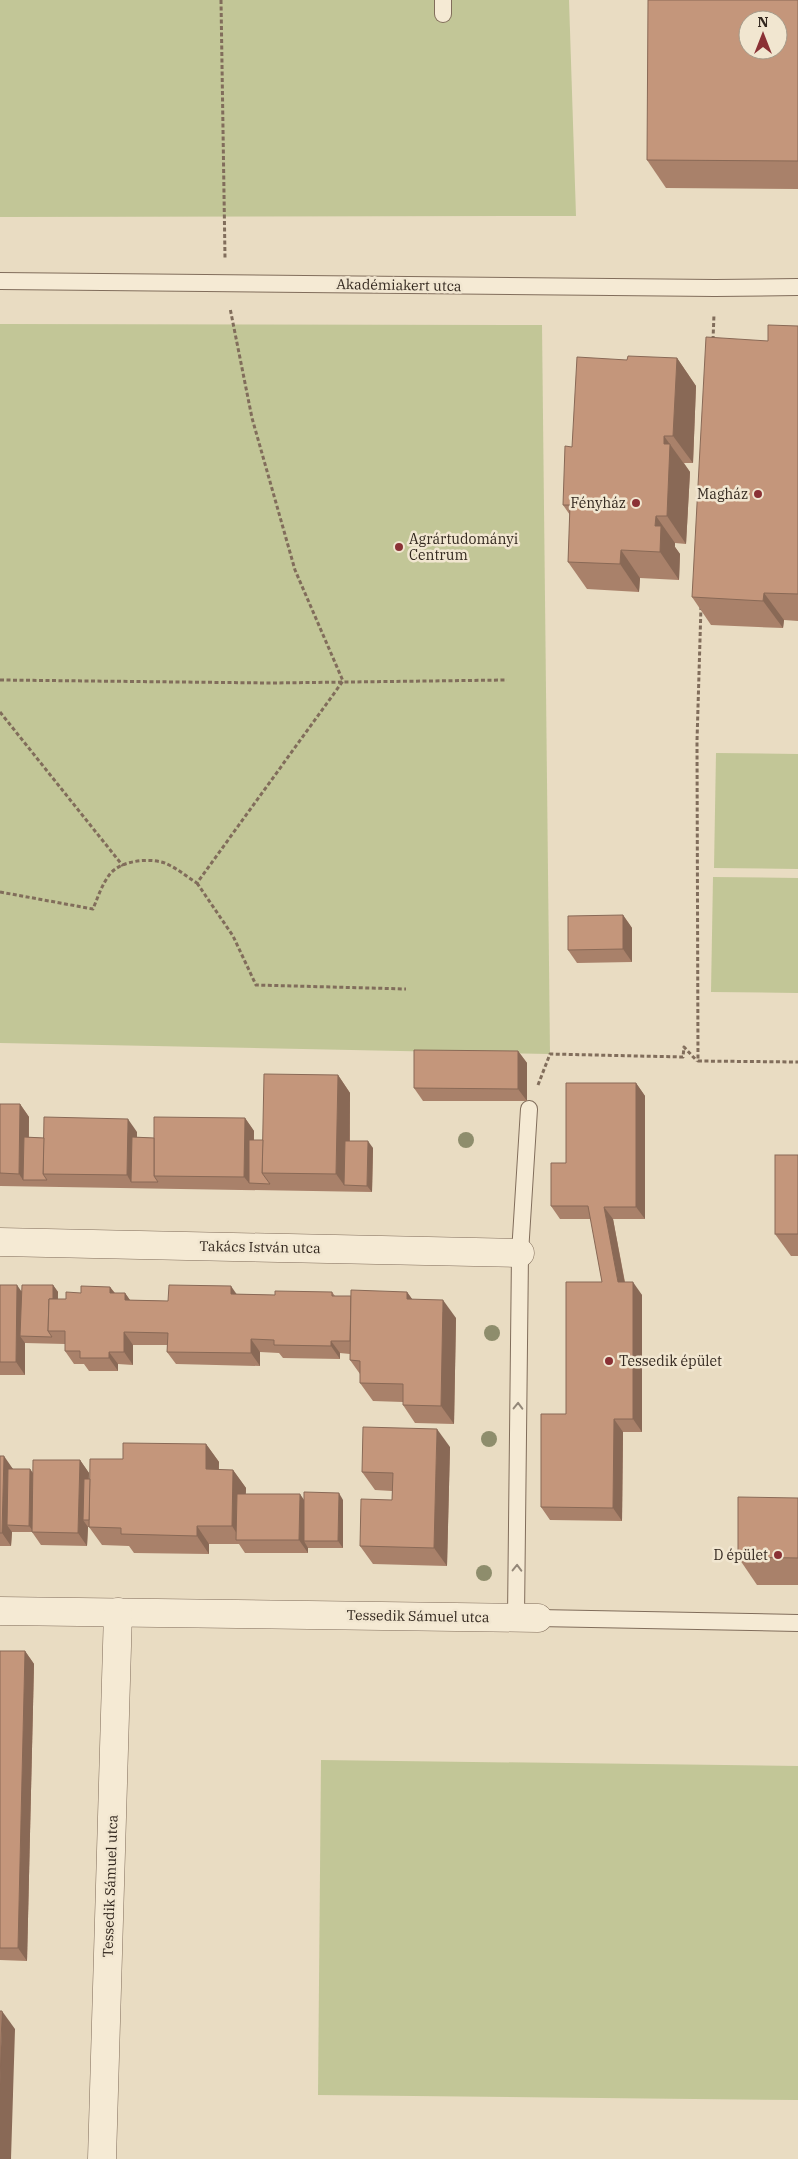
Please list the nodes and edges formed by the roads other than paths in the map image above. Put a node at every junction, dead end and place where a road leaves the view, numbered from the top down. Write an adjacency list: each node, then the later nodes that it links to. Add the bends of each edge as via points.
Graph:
1 (0, 281): 2 (lane, Akadémiakert utca)
2 (798, 287)
3 (529, 1110): 5 (lane)
4 (0, 1242): 5 (street, Takács István utca)
5 (520, 1253): 8 (lane, one-way to 5)
6 (0, 1611): 7 (street, Tessedik Sámuel utca)
7 (118, 1612): 8 (street, Tessedik Sámuel utca); 10 (street, Tessedik Sámuel utca)
8 (527, 1617): 9 (lane)
9 (798, 1623)
10 (102, 2159)

